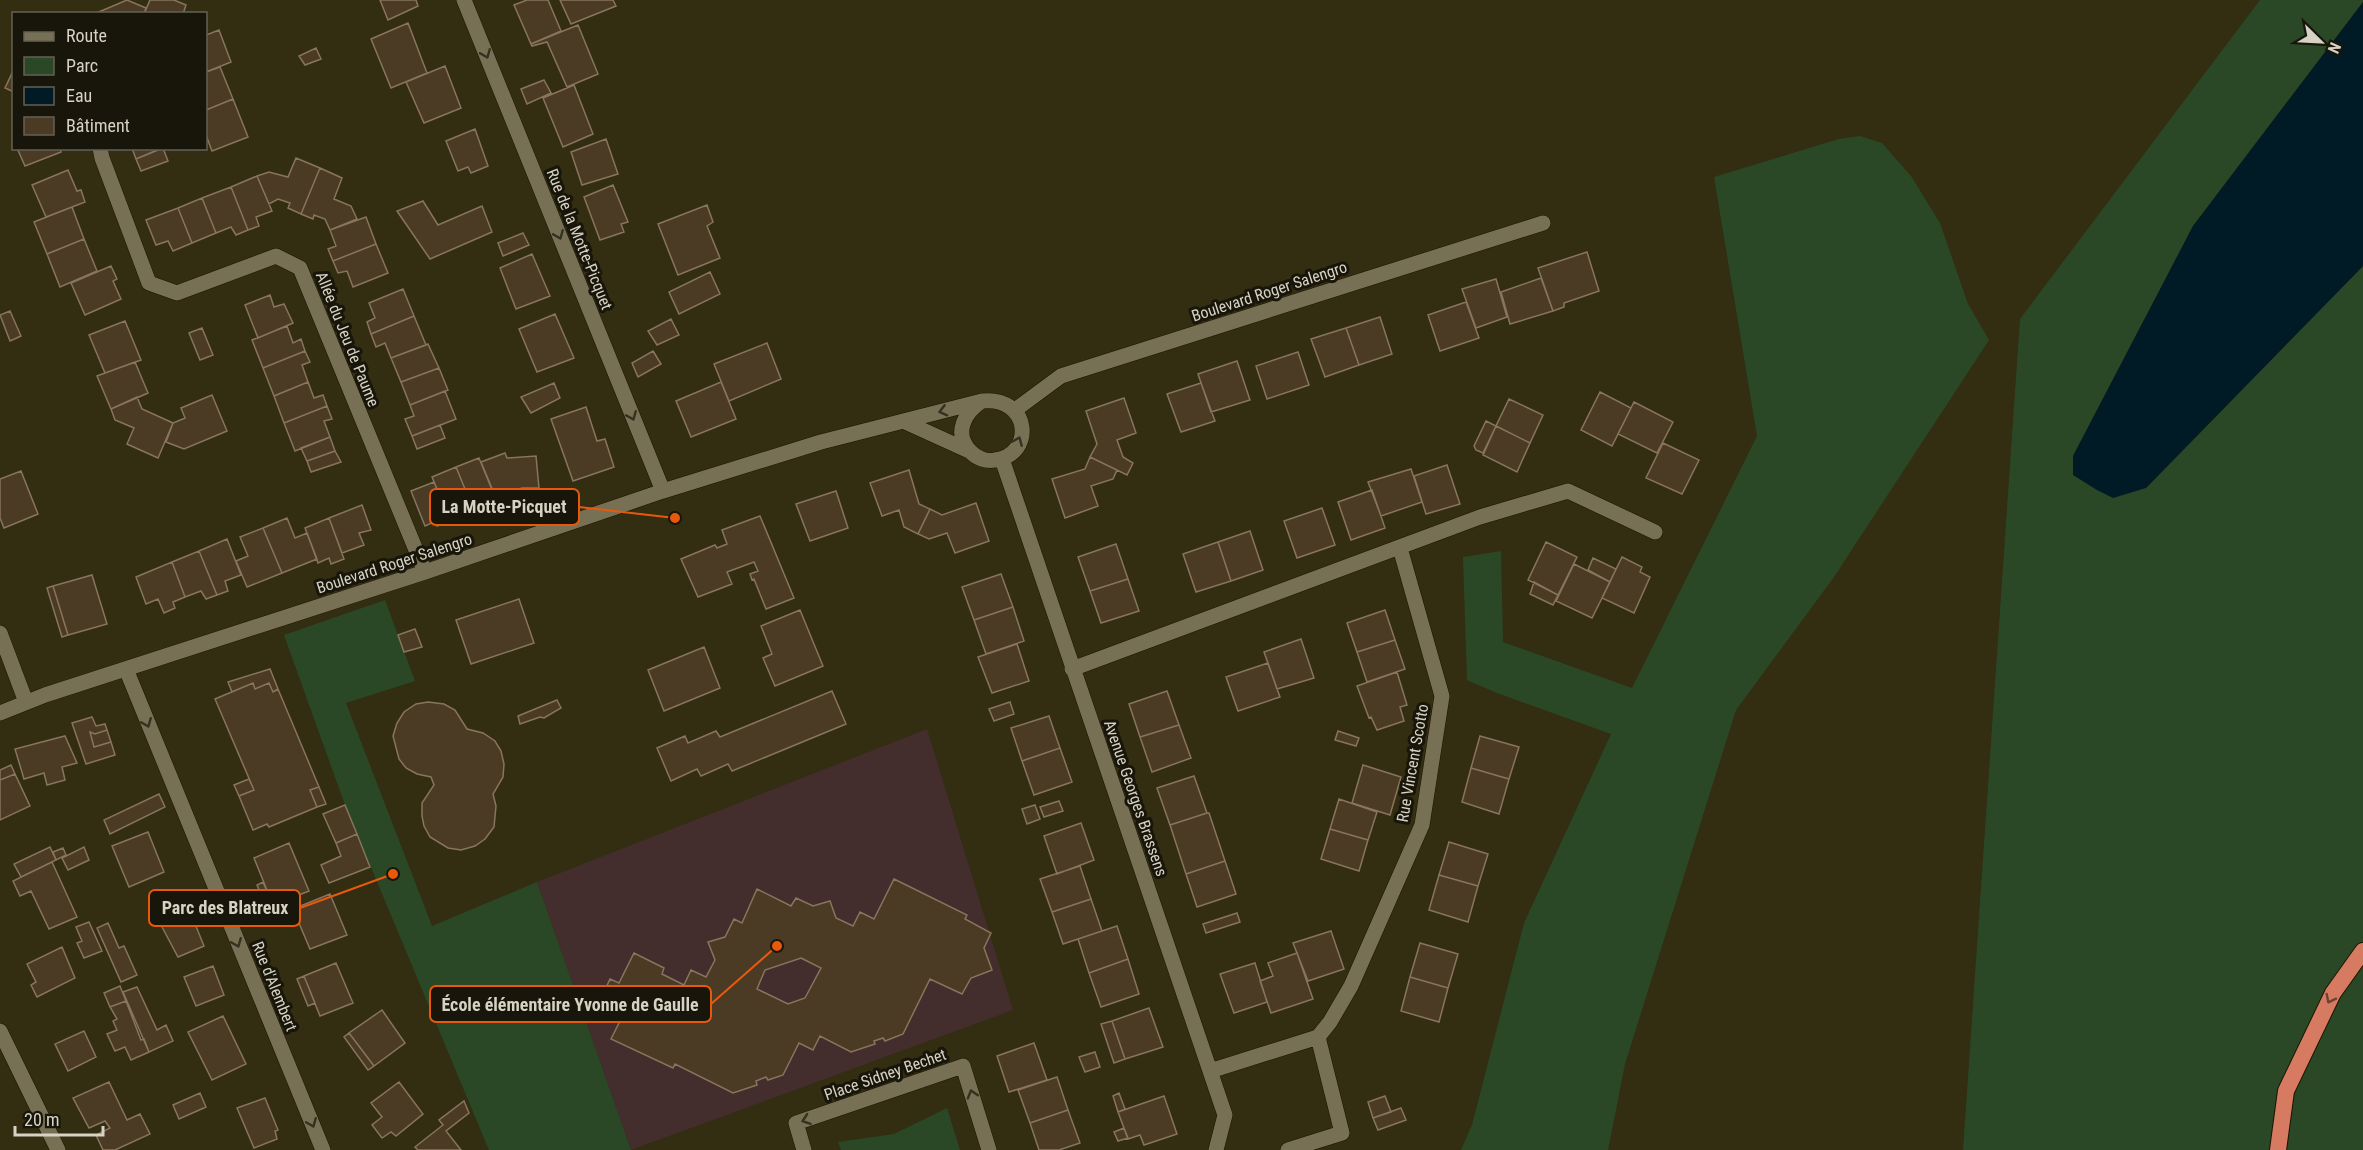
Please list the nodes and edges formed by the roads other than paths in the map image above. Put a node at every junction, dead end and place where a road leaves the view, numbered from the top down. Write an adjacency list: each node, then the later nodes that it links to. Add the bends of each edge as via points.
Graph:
1 (464, 0): 9 (street, Rue de la Motte-Picquet, one-way to 9)
2 (100, 150): 12 (street, Allée du Jeu de Paume, via 149,283 177,292 276,256 300,268)
3 (1543, 223): 5 (street, Boulevard Roger Salengro, via 1061,376)
4 (982, 401): 5 (street, via 1006,403); 6 (street, Boulevard Roger Salengro, one-way to 6); 7 (street, via 972,407 962,428)
5 (1015, 410): 8 (street, one-way to 5, via 1020,444 1022,427)
6 (903, 421): 7 (street); 9 (street, Boulevard Roger Salengro, via 821,441)
7 (969, 451): 8 (street, via 990,461)
8 (1002, 459): 15 (street, Avenue Georges Brassens)
9 (663, 491): 12 (street, Boulevard Roger Salengro)
10 (1655, 532): 11 (street, via 1568,491 1480,517)
11 (1400, 548): 15 (street); 20 (street, Rue Vincent Scotto, via 1442,696 1422,825 1351,986)
12 (425, 572): 14 (street, Boulevard Roger Salengro)
13 (0, 633): 16 (street)
14 (126, 669): 16 (street, Boulevard Roger Salengro); 23 (street, Rue d'Alembert, one-way to 23)
15 (1072, 669): 21 (street, Avenue Georges Brassens)
16 (26, 702): 17 (street, Boulevard Roger Salengro)
17 (0, 713)
18 (2363, 951): 28 (highway, one-way to 28, via 2333,993 2286,1091)
19 (0, 1031): 22 (street)
20 (1318, 1037): 21 (street); 27 (street, via 1342,1133)
21 (1210, 1071): 26 (street, Avenue Georges Brassens, via 1224,1115)
22 (58, 1150)
23 (323, 1150)
24 (804, 1150): 25 (street, Place Sidney Bechet, one-way to 24, via 963,1066 796,1124)
25 (989, 1150)
26 (1216, 1150)
27 (1288, 1150)
28 (2278, 1150)

